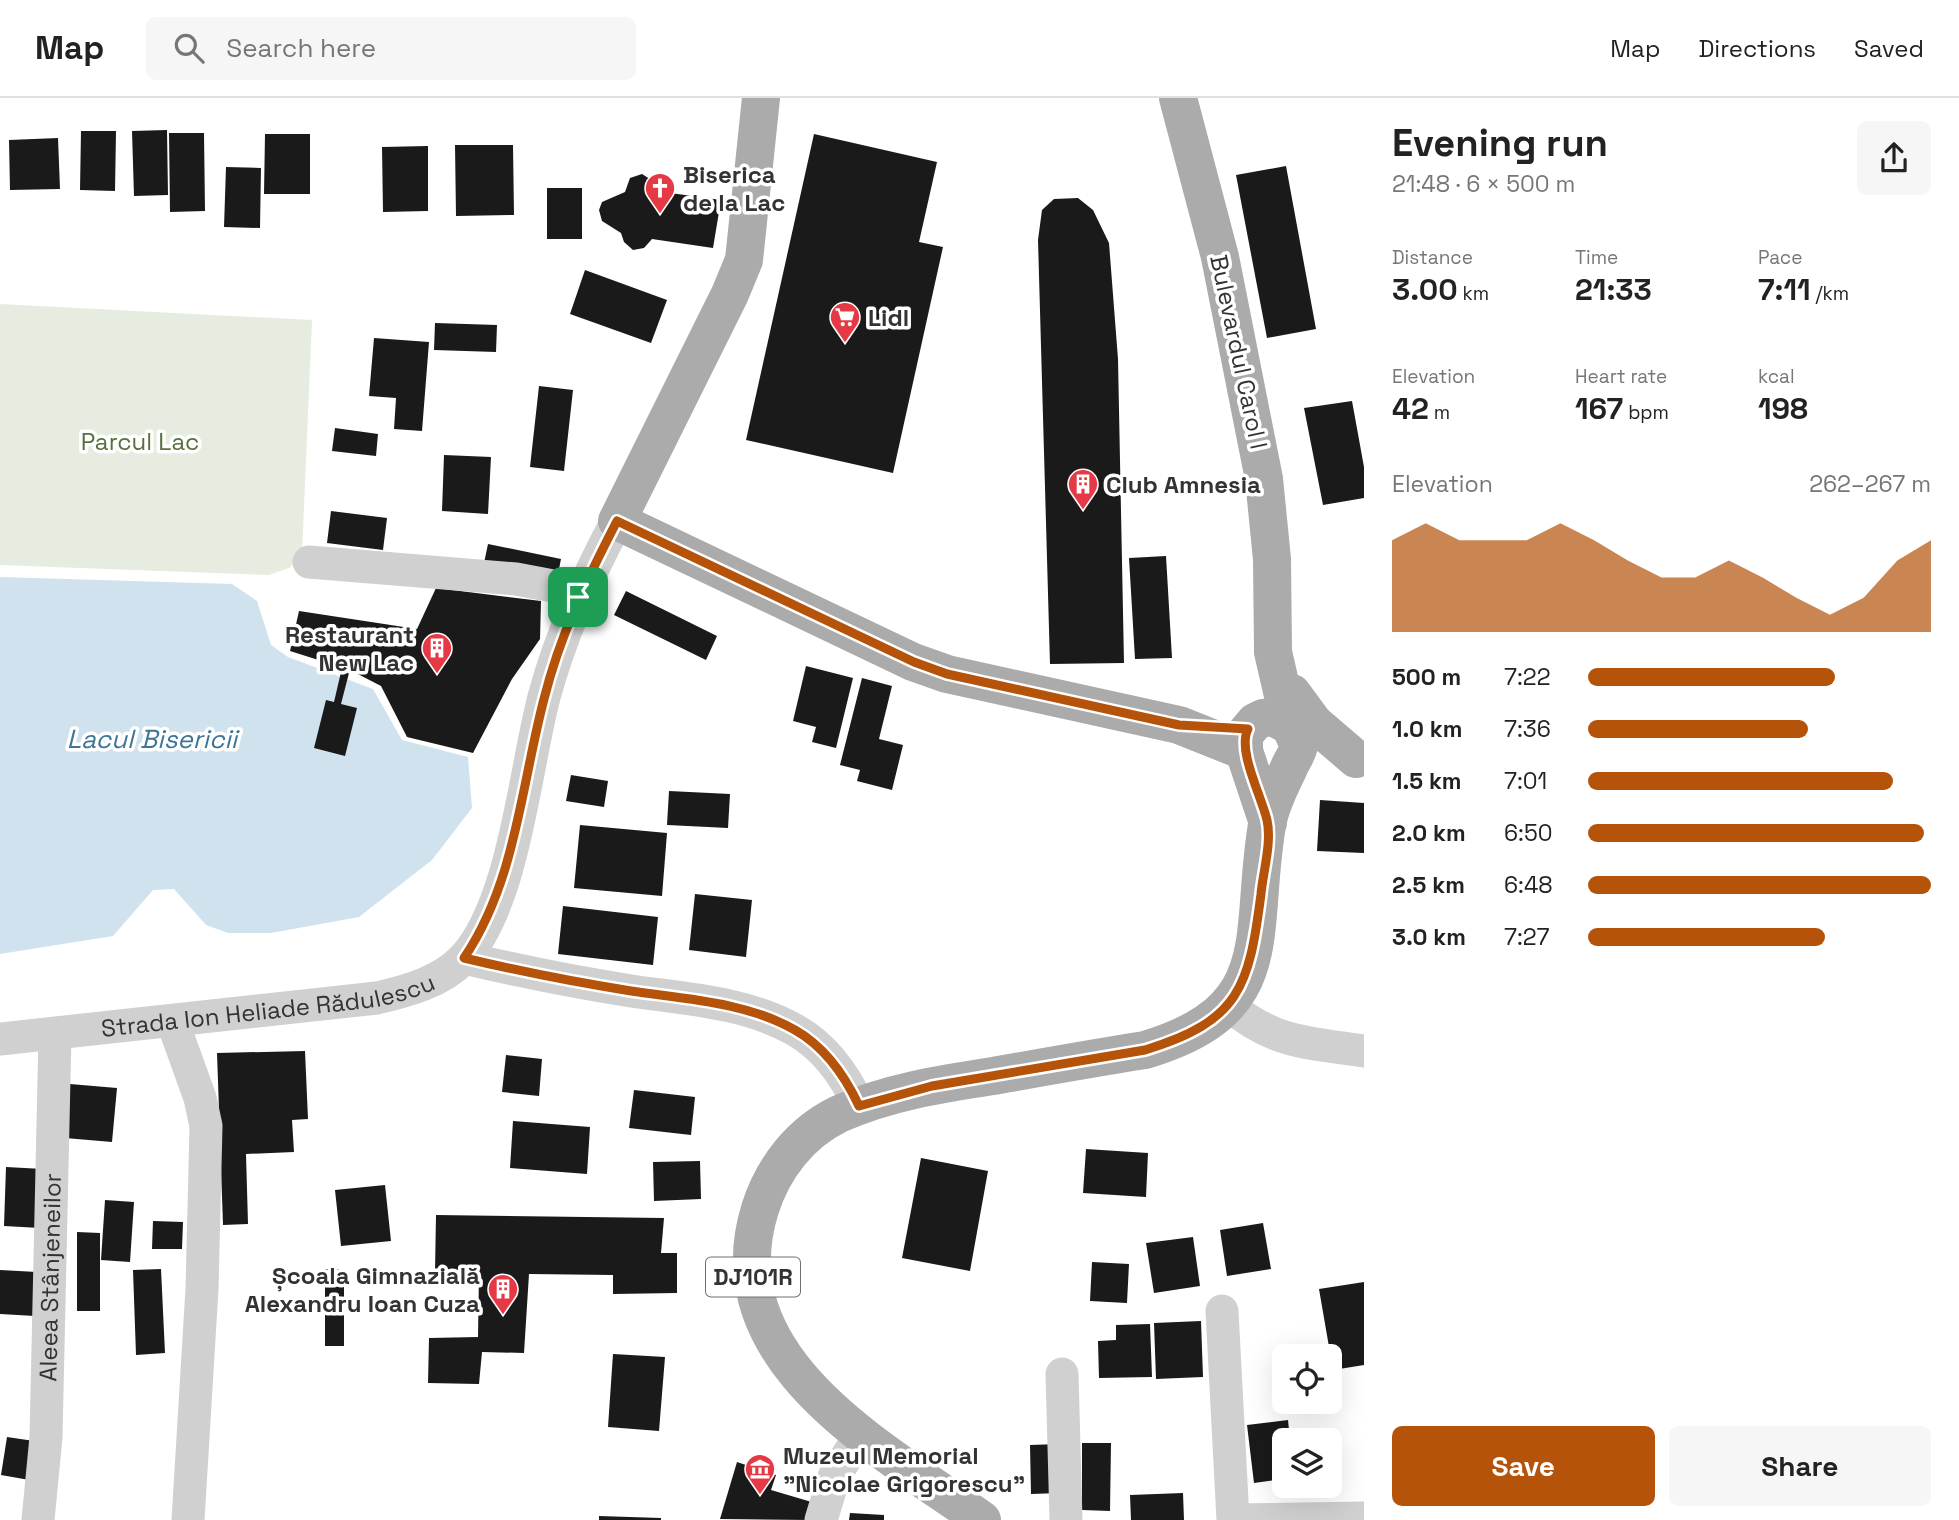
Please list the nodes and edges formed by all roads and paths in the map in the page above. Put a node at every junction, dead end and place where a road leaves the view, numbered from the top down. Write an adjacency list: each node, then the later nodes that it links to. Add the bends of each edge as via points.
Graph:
1 (761, 98): 3 (main road, via 744,260)
2 (1178, 98): 6 (main road, Bulevardul Carol I, via 1220,257 1264,479 1272,559)
3 (617, 521): 5 (street); 7 (main road, via 947,674)
4 (309, 562): 5 (street, via 516,579 553,586)
5 (578, 597): 9 (street, via 544,699 503,877 482,931)
6 (1273, 652): 7 (main road, Bulevardul Carol I); 8 (main road, via 1303,710)
7 (1271, 744): 8 (main road); 10 (main road, DJ101R, via 1268,823 1251,958)
8 (1360, 760)
9 (464, 958): 11 (street, Strada Ion Heliade Rădulescu, via 425,983 377,998); 15 (street, Strada Ion Heliade Rădulescu, via 743,1009 778,1021 818,1046 843,1076)
10 (1229, 1005): 14 (street, via 1272,1035); 15 (main road, DJ101R, via 1200,1028 1145,1050 932,1086)
11 (173, 1023): 12 (street, Strada Ion Heliade Rădulescu); 21 (street, via 206,1126 204,1262)
12 (55, 1034): 13 (street, Strada Ion Heliade Rădulescu); 20 (street, Aleea Stânjeneilor, via 46,1437)
13 (0, 1040)
14 (1364, 1051)
15 (859, 1106): 18 (main road, DJ101R, via 804,1137 774,1177 757,1219 753,1271 763,1321 789,1366)
16 (1222, 1311): 19 (street, via 1233,1520)
17 (1062, 1374): 24 (street)
18 (861, 1434): 22 (street, via 834,1477); 23 (main road, DJ101R)
19 (1364, 1518)
20 (38, 1520)
21 (188, 1520)
22 (821, 1520)
23 (982, 1520)
24 (1066, 1520)

